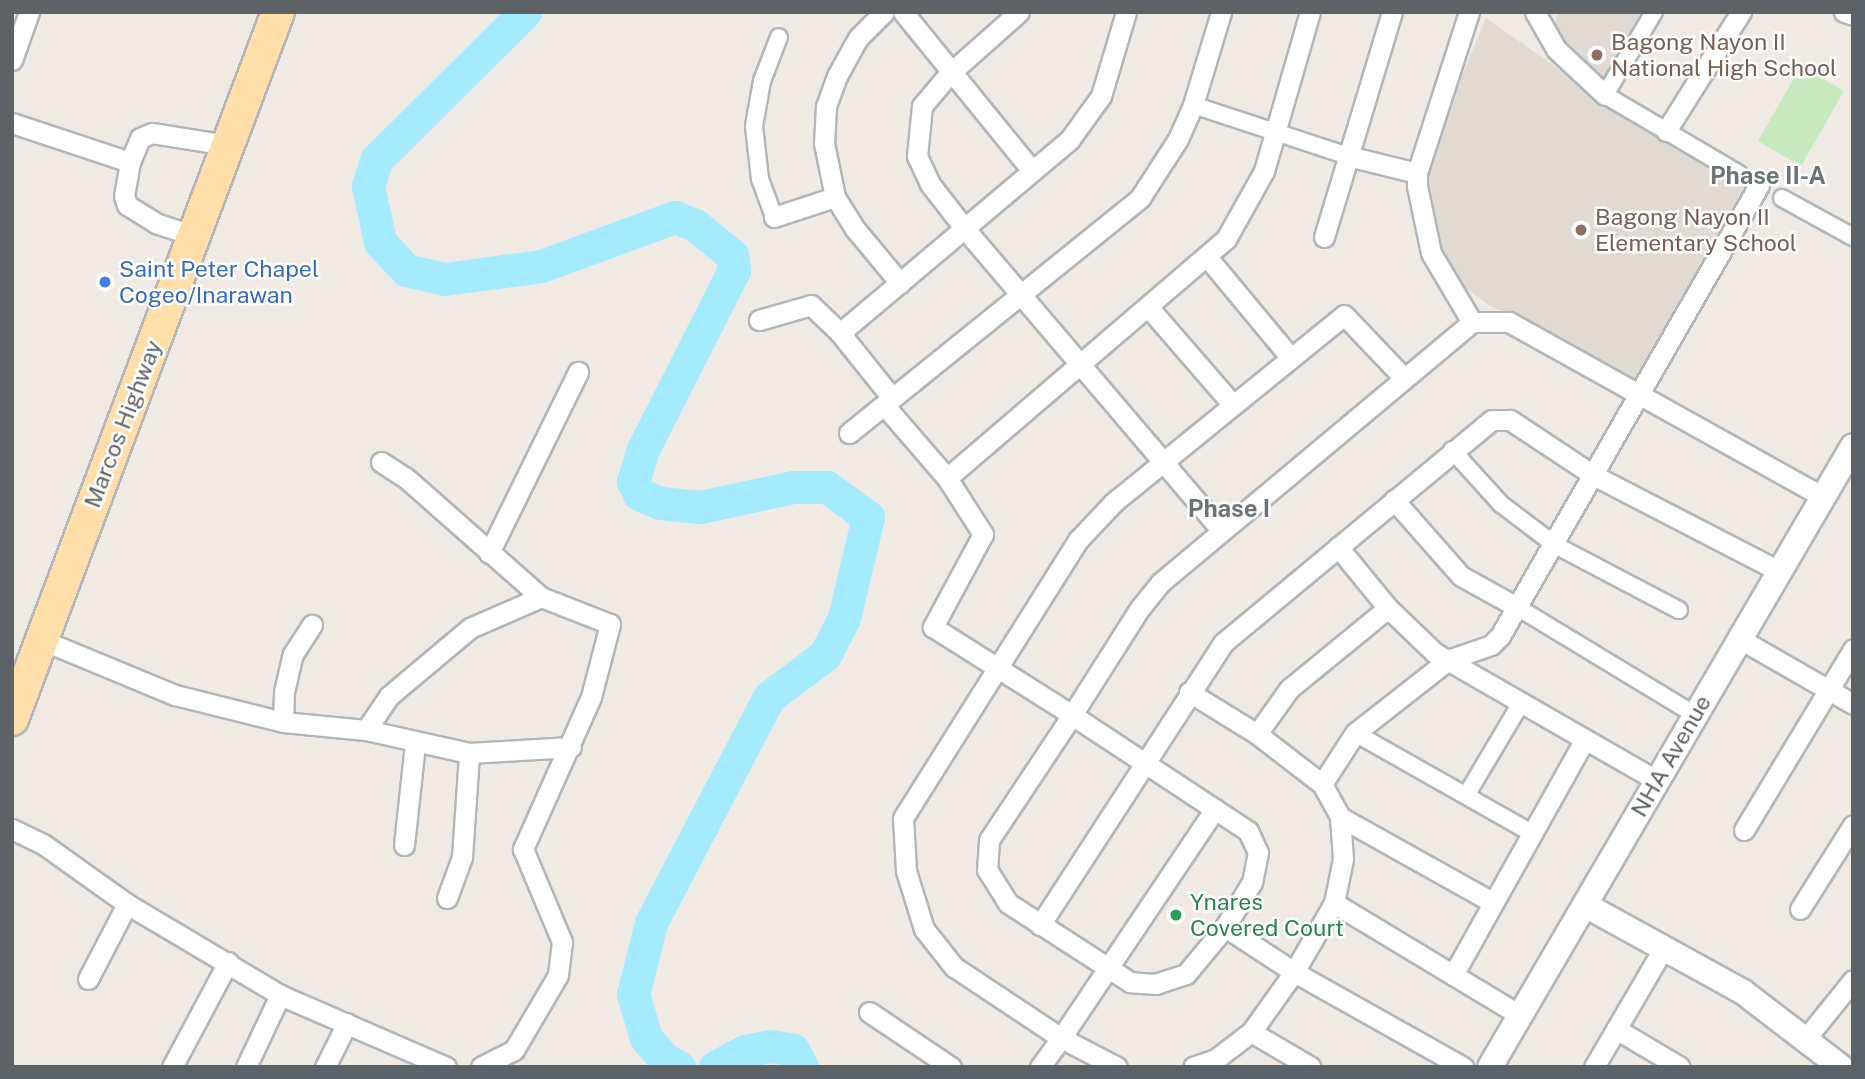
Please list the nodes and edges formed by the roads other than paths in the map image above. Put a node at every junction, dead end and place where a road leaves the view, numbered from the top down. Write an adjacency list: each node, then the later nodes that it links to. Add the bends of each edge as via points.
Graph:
1 (29, 12): 17 (street)
2 (278, 12): 24 (main road, Marcos Highway)
3 (884, 12): 31 (street, via 858,37 825,106 824,144)
4 (902, 12): 18 (street)
5 (1019, 12): 18 (street)
6 (1126, 12): 27 (street, via 1101,96 1070,139)
7 (1221, 12): 20 (street)
8 (1310, 12): 23 (street)
9 (1392, 12): 25 (street)
10 (1469, 12): 28 (street)
11 (1535, 12): 19 (street, via 1556,49)
12 (1654, 12): 19 (street)
13 (1741, 12): 22 (street)
14 (1844, 12): 15 (street)
15 (1853, 15)
16 (779, 37): 33 (street, via 762,81 754,126 760,178)
17 (12, 60)
18 (949, 74): 27 (street); 34 (street, via 922,106 917,156 930,184)
19 (1605, 95): 22 (street)
20 (1194, 105): 23 (street); 40 (street, via 1140,198)
21 (12, 123): 26 (street)
22 (1666, 131): 29 (street)
23 (1274, 134): 25 (street); 38 (street, via 1264,171 1246,206 1226,239)
24 (228, 145): 26 (street, via 152,133 140,138); 35 (main road, Marcos Highway)
25 (1348, 156): 28 (street); 36 (street)
26 (130, 162): 35 (street, via 124,196 127,205 156,223)
27 (1032, 171): 34 (street)
28 (1417, 173): 43 (street, via 1430,253)
29 (1739, 174)
30 (1759, 185): 49 (street)
31 (835, 197): 33 (street); 39 (street)
32 (1782, 198): 37 (street)
33 (774, 217)
34 (965, 229): 39 (street); 40 (street)
35 (192, 235): 72 (main road, Marcos Highway)
36 (1324, 237)
37 (1853, 237)
38 (1207, 257): 41 (street); 45 (street)
39 (900, 283): 44 (street)
40 (1024, 294): 46 (street); 50 (street)
41 (1149, 308): 46 (street); 51 (street)
42 (759, 320): 44 (street, via 811,305)
43 (1472, 322): 48 (street); 49 (street, via 1509,323)
44 (840, 333): 50 (street)
45 (1291, 358): 48 (street, via 1344,314); 51 (street)
46 (1083, 365): 56 (street); 58 (street)
47 (578, 372): 64 (street)
48 (1404, 378): 61 (street)
49 (1638, 392): 57 (street); 59 (street)
50 (888, 402): 52 (street); 58 (street)
51 (1233, 405): 56 (street)
52 (849, 433)
53 (1853, 446): 59 (street, NHA Avenue)
54 (1452, 450): 57 (street, via 1492,420 1505,418); 60 (street); 62 (street, via 1501,504)
55 (381, 462): 64 (street, via 406,478)
56 (1164, 462): 61 (street); 75 (street, via 1114,502 1079,539)
57 (1593, 475): 62 (street); 65 (street)
58 (947, 478): 75 (street, via 983,540 933,627)
59 (1823, 497): 65 (street, NHA Avenue)
60 (1394, 500): 63 (street); 67 (street, via 1461,576)
61 (1220, 529): 81 (street, via 1160,583)
62 (1555, 545): 67 (street); 69 (street)
63 (1338, 547): 68 (street); 77 (street, via 1223,643)
64 (489, 552): 66 (street)
65 (1779, 571): 71 (street, NHA Avenue)
66 (541, 597): 84 (street, via 470,628 388,696); 89 (street, via 610,624 592,697)
67 (1517, 607): 74 (street, via 1491,645); 80 (street)
68 (1388, 608): 74 (street); 86 (street, via 1289,689)
69 (1679, 610)
70 (312, 625): 83 (street, via 293,654)
71 (1740, 639): 76 (street); 80 (street, NHA Avenue)
72 (42, 640): 82 (main road, Marcos Highway); 83 (street, via 175,695)
73 (1853, 649): 76 (street)
74 (1448, 660): 78 (street); 85 (street)
75 (996, 668): 81 (street); 124 (street, via 903,818 906,871 923,929 954,967)
76 (1828, 691): 79 (street); 99 (street)
77 (1189, 692): 86 (street); 91 (street)
78 (1521, 703): 87 (street); 94 (street)
79 (1853, 704)
80 (1694, 714): 92 (street, NHA Avenue)
81 (1072, 715): 91 (street); 108 (street, via 989,840 987,870 1008,903)
82 (12, 719)
83 (283, 722): 84 (street)
84 (366, 730): 88 (street)
85 (1355, 733): 93 (street); 94 (street)
86 (1257, 734): 93 (street)
87 (1585, 739): 92 (street); 100 (street)
88 (415, 743): 90 (street); 101 (street)
89 (571, 747): 90 (street); 131 (street, via 523,849 562,942 558,975 514,1050)
90 (469, 753): 102 (street, via 462,857)
91 (1148, 765): 95 (street); 108 (street)
92 (1656, 780): 106 (street, NHA Avenue)
93 (1322, 784): 96 (street)
94 (1467, 794): 100 (street)
95 (1215, 809): 109 (street, via 1248,831 1258,852 1252,882); 112 (street)
96 (1340, 817): 103 (street); 104 (street, via 1343,859)
97 (1853, 825): 107 (street)
98 (12, 829): 105 (street, via 43,844)
99 (1744, 830)
100 (1532, 833): 103 (street)
101 (404, 845)
102 (447, 898)
103 (1492, 902): 114 (street)
104 (1334, 903): 113 (street); 114 (street)
105 (127, 904): 111 (street); 115 (street)
106 (1585, 905): 110 (street); 119 (street, NHA Avenue)
107 (1800, 909)
108 (1040, 925): 112 (street)
109 (1225, 927): 112 (street, via 1186,974 1156,984 1130,982); 113 (street)
110 (1663, 948): 121 (street); 123 (street, via 1743,992)
111 (229, 962): 117 (street); 127 (street)
112 (1107, 968): 124 (street)
113 (1294, 972): 122 (street); 137 (street)
114 (1452, 975): 119 (street)
115 (88, 979)
116 (1853, 980): 123 (street)
117 (279, 995): 120 (street); 128 (street)
118 (869, 1012): 132 (street)
119 (1520, 1015): 138 (street, NHA Avenue)
120 (347, 1023): 125 (street); 129 (street)
121 (1616, 1029): 139 (street); 140 (street)
122 (1251, 1032): 126 (street); 136 (street)
123 (1807, 1037): 141 (street)
124 (1061, 1038): 133 (street); 134 (street)
125 (405, 1060): 130 (street)
126 (1218, 1063): 135 (street)
127 (172, 1067)
128 (246, 1067)
129 (325, 1067)
130 (446, 1067)
131 (481, 1067)
132 (951, 1067)
133 (1040, 1067)
134 (1117, 1067)
135 (1193, 1067)
136 (1311, 1067)
137 (1463, 1067)
138 (1490, 1067)
139 (1594, 1067)
140 (1679, 1067)
141 (1841, 1067)

